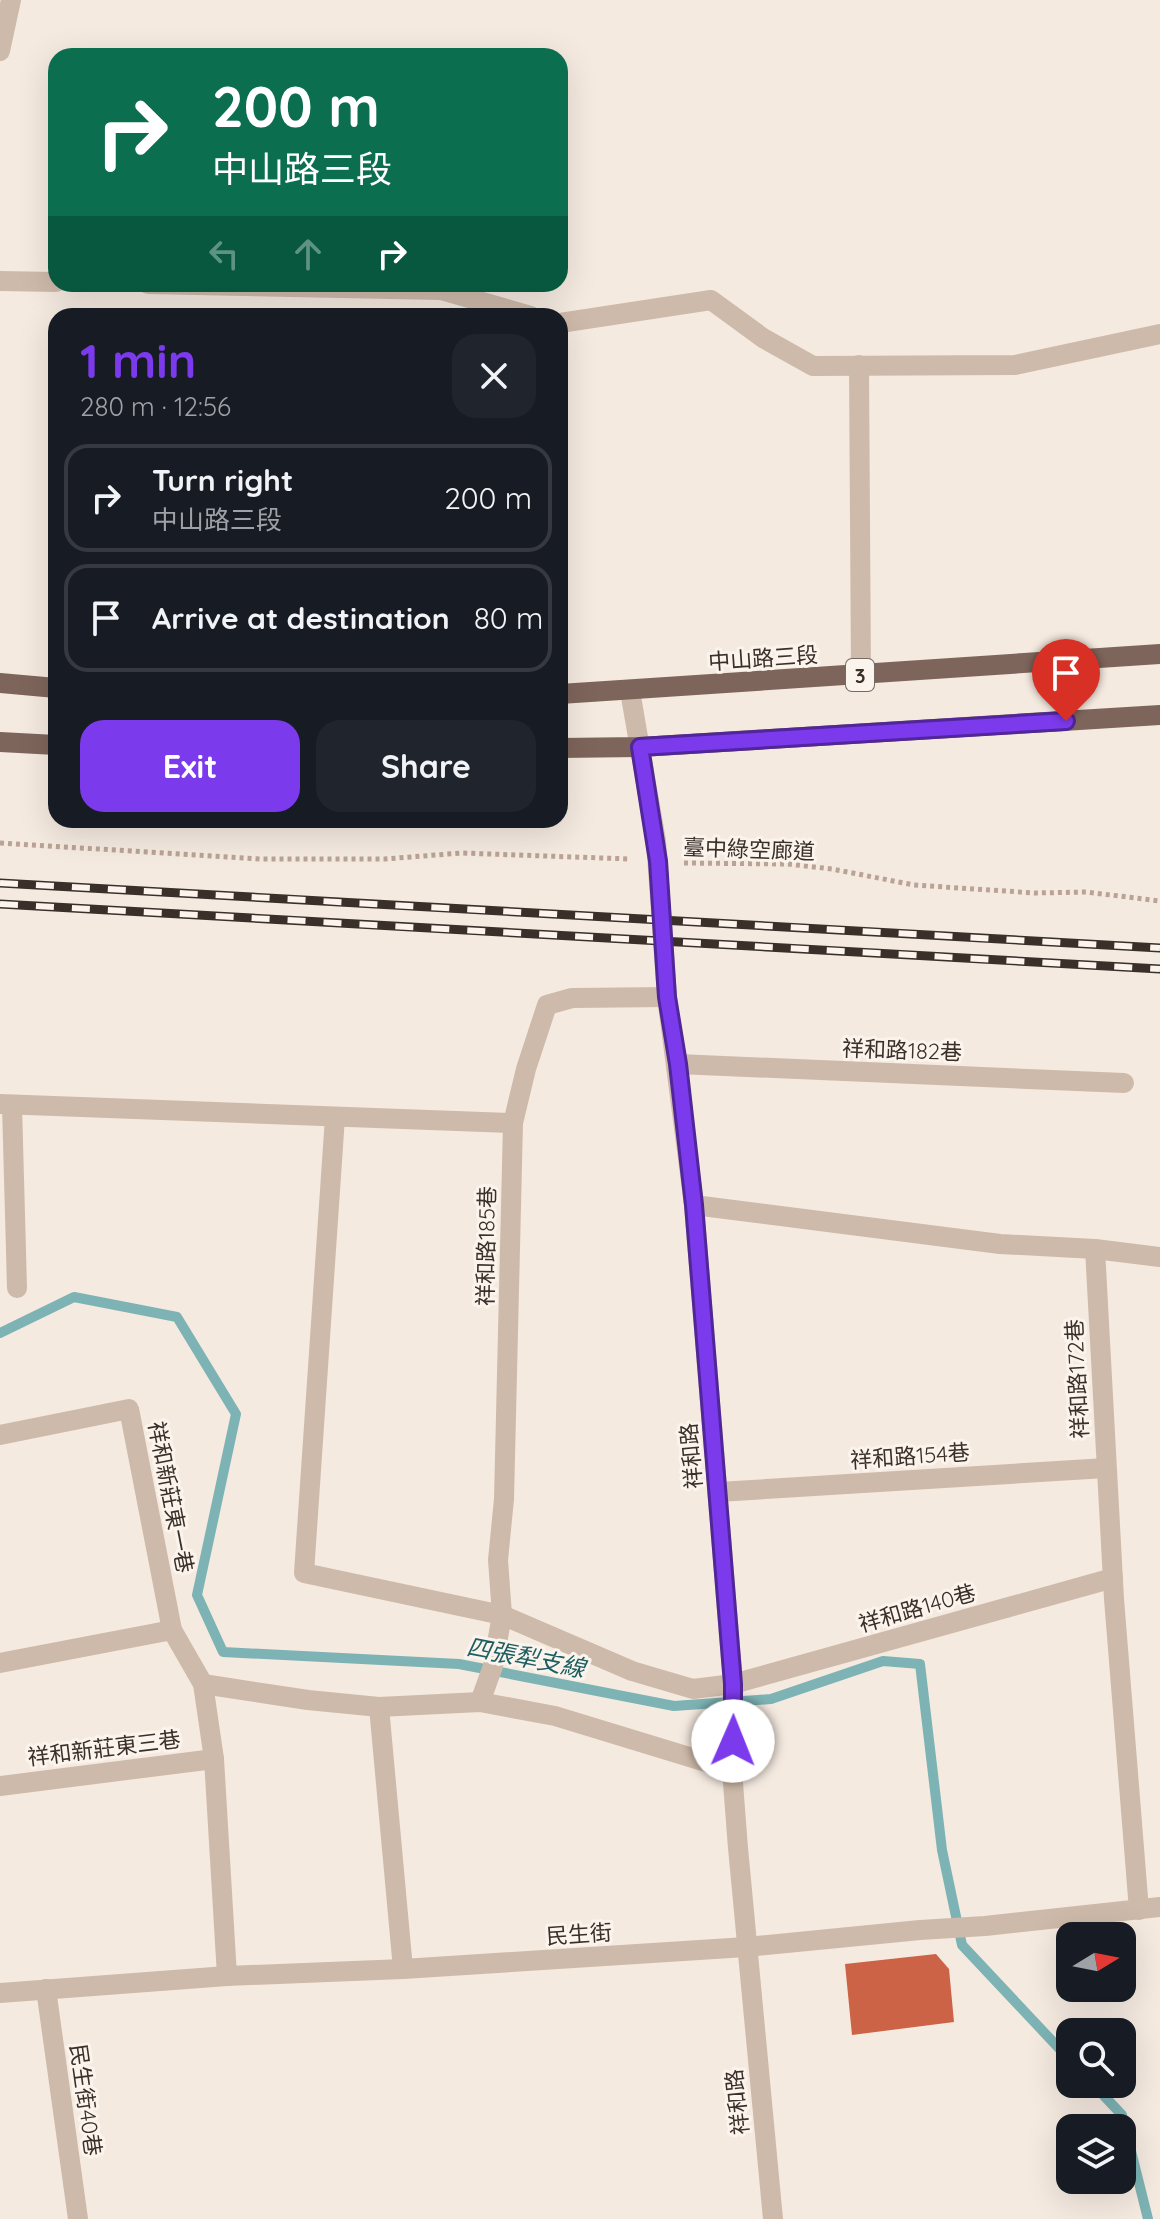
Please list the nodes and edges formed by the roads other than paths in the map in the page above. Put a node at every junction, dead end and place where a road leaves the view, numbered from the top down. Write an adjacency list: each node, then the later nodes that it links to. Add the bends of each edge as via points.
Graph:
1 (11, 0): 2 (street)
2 (0, 51)
3 (0, 281): 4 (street)
4 (48, 282)
5 (448, 292): 6 (street)
6 (503, 308)
7 (568, 322): 9 (street, via 711,300 813,366)
8 (1160, 334): 9 (street, via 1015,365)
9 (859, 365): 11 (street)
10 (1160, 654): 11 (main road, 中山路三段 / 3)
11 (861, 675): 14 (main road, 中山路三段 / 3)
12 (0, 683): 13 (main road)
13 (48, 687)
14 (630, 691): 15 (main road, 中山路三段 / 3); 19 (street, 祥和路)
15 (568, 694)
16 (1160, 715): 19 (main road)
17 (0, 742): 18 (main road)
18 (48, 745)
19 (640, 747): 20 (main road); 21 (street, 祥和路, via 658,861)
20 (568, 748)
21 (667, 997): 22 (street, 祥和路); 26 (street, 祥和路185巷, via 572,998 547,1005)
22 (678, 1064): 23 (street, 祥和路182巷); 27 (street, 祥和路)
23 (1124, 1083)
24 (6, 1104): 25 (street); 30 (street)
25 (335, 1117): 26 (street); 35 (street, 祥和路140巷, via 304,1573)
26 (513, 1123): 35 (street, 祥和路185巷, via 498,1560)
27 (694, 1205): 28 (street, via 1000,1244); 33 (street, 祥和路)
28 (1095, 1249): 29 (street); 32 (street, 祥和路172巷)
29 (1160, 1257)
30 (17, 1288)
31 (0, 1435): 36 (street, 祥和新莊東一巷, via 129,1409)
32 (1106, 1468): 33 (street, 祥和路154巷); 34 (street, 祥和路172巷)
33 (718, 1492): 39 (street, 祥和路)
34 (1113, 1578): 39 (street, 祥和路140巷); 45 (street, 祥和路172巷)
35 (502, 1615): 39 (street, 祥和路140巷, via 632,1671 693,1689); 40 (street, 祥和路185巷)
36 (172, 1630): 37 (street); 38 (street)
37 (0, 1663)
38 (203, 1684): 41 (street); 42 (street)
39 (733, 1684): 43 (street, 祥和路)
40 (480, 1702): 41 (street); 43 (street, via 555,1716)
41 (379, 1707): 47 (street)
42 (214, 1759): 44 (street, 祥和新莊東三巷); 48 (street)
43 (732, 1770): 46 (street, 祥和路)
44 (0, 1786)
45 (1150, 1908): 46 (street, 民生街)
46 (746, 1947): 47 (street, 民生街); 52 (street, 祥和路)
47 (403, 1969): 48 (street, 民生街)
48 (227, 1976): 49 (street, 民生街)
49 (46, 1989): 50 (street, 民生街); 51 (street, 民生街40巷)
50 (0, 1993)
51 (78, 2219)
52 (773, 2219)

